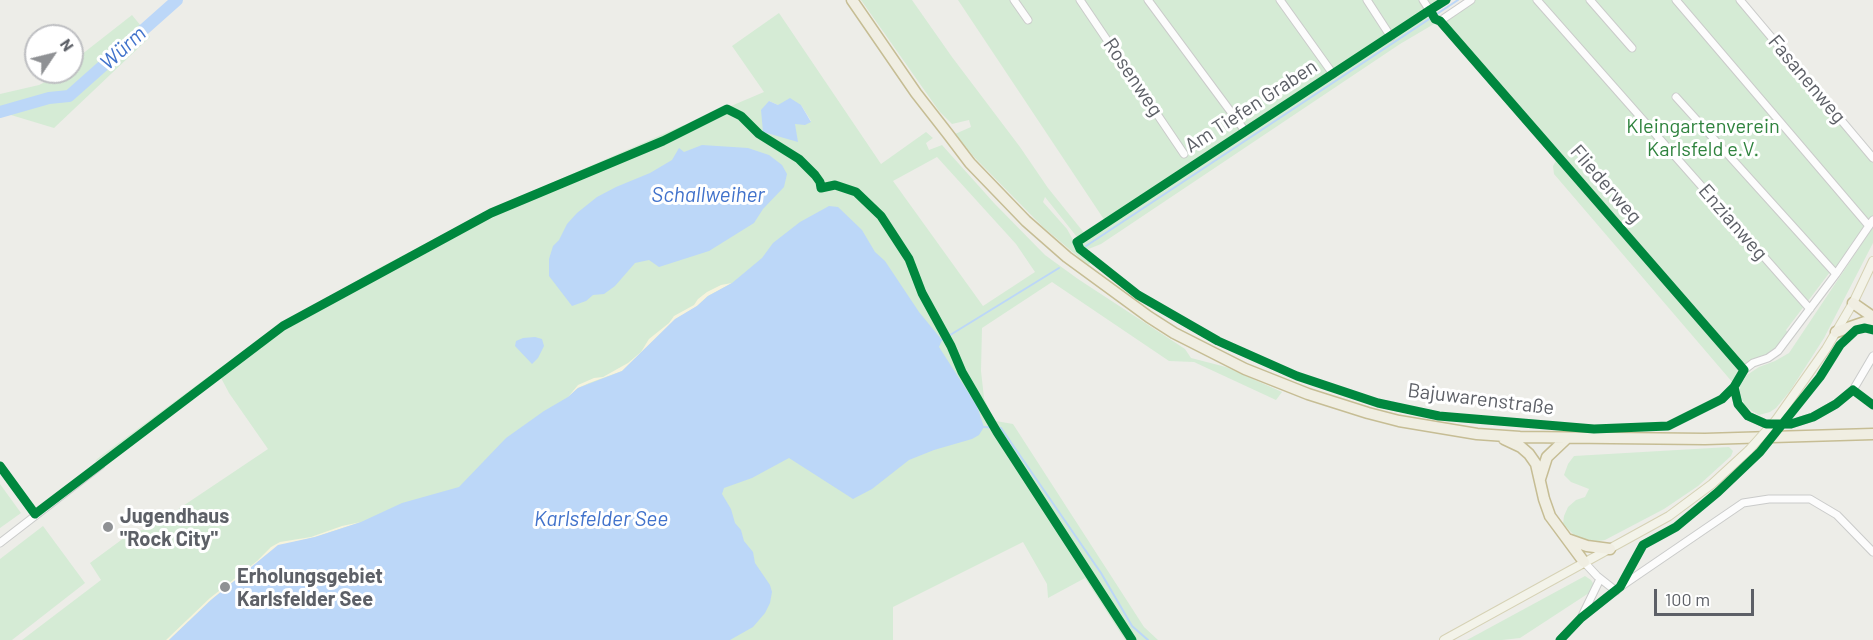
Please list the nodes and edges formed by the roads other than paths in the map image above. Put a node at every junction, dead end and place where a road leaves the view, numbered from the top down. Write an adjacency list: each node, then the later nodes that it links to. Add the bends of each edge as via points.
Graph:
1 (852, 0): 34 (highway, via 970,163 1067,257 1149,317 1237,365 1308,394 1399,421)
2 (1014, 0): 15 (street)
3 (1080, 0): 21 (street, Rosenweg)
4 (1148, 0): 20 (street)
5 (1280, 0): 18 (street)
6 (1366, 0): 16 (street)
7 (1423, 0): 14 (street, Fliederweg)
8 (1446, 0): 14 (street)
9 (1471, 0): 14 (street)
10 (1537, 0): 27 (street, Enzianweg)
11 (1590, 0): 17 (street)
12 (1676, 0): 23 (street)
13 (1740, 0): 22 (street, Fasanenweg)
14 (1434, 16): 32 (street, Fliederweg)
15 (1028, 20)
16 (1391, 37)
17 (1632, 48)
18 (1334, 74)
19 (1676, 97): 25 (street)
20 (1245, 131)
21 (1185, 154)
22 (1873, 158)
23 (1871, 224): 25 (street)
24 (1873, 261): 26 (main road)
25 (1836, 274): 27 (street)
26 (1853, 303): 28 (highway); 30 (main road)
27 (1810, 309): 32 (street, via 1778,351)
28 (1873, 317)
29 (1873, 324): 30 (highway, via 1864,322)
30 (1836, 332): 40 (main road, bridge, via 1776,420 1749,450 1669,516)
31 (1873, 356): 32 (street, via 1853,390 1813,417 1791,424 1766,424 1748,416 1738,404 1734,387)
32 (1744, 370)
33 (1873, 435): 35 (highway)
34 (1498, 436): 35 (highway); 37 (highway, via 1529,454)
35 (1567, 438): 37 (highway, via 1548,457)
36 (101, 465): 39 (street)
37 (1540, 479): 38 (highway, via 1551,516)
38 (1567, 538): 40 (highway); 42 (highway)
39 (0, 543)
40 (1610, 549): 42 (main road)
41 (1873, 552): 44 (street, via 1837,515 1810,499 1769,499 1743,503)
42 (1584, 562): 43 (street); 46 (main road)
43 (1600, 579): 44 (street); 45 (street)
44 (1616, 591): 45 (street)
45 (1581, 618): 47 (street)
46 (1444, 640)
47 (1560, 640)

